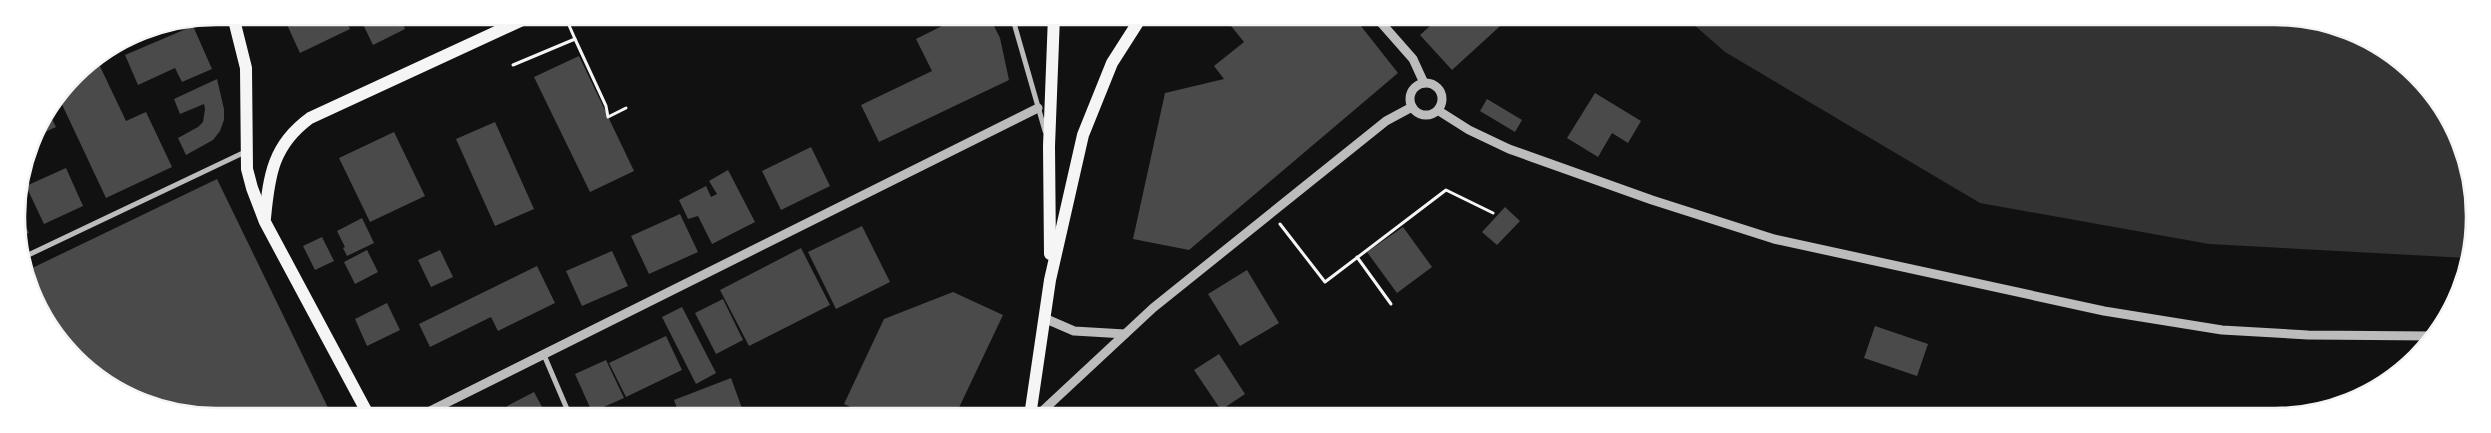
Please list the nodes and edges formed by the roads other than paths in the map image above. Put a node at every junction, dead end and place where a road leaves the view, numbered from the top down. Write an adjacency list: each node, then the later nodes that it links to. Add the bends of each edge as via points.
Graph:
1 (235, 25): 12 (main road, via 246,68)
2 (511, 25): 13 (main road, via 301,124 288,136 275,159)
3 (1015, 25): 9 (street)
4 (1054, 25): 11 (main road)
5 (1136, 25): 15 (main road, via 1112,63 1083,136)
6 (1384, 25): 7 (street, via 1413,59)
7 (1424, 83): 8 (street, via 1413,90 1409,100); 10 (street, via 1431,83 1441,91 1442,105)
8 (1412, 107): 10 (street, via 1426,116); 17 (street, via 1386,121)
9 (1038, 108): 11 (street); 19 (street)
10 (1438, 111): 18 (street, via 1468,130 1509,149 1652,200 1793,244 2095,309 2222,330)
11 (1049, 146): 15 (main road)
12 (246, 152): 13 (main road, via 252,188); 14 (street)
13 (265, 222): 20 (main road)
14 (29, 255)
15 (1050, 280): 16 (main road)
16 (1044, 318): 17 (street, via 1074,331); 23 (main road)
17 (1125, 334): 24 (street)
18 (2424, 336)
19 (544, 355): 21 (street); 22 (street)
20 (365, 408)
21 (436, 408)
22 (567, 408)
23 (1031, 408)
24 (1046, 408)

